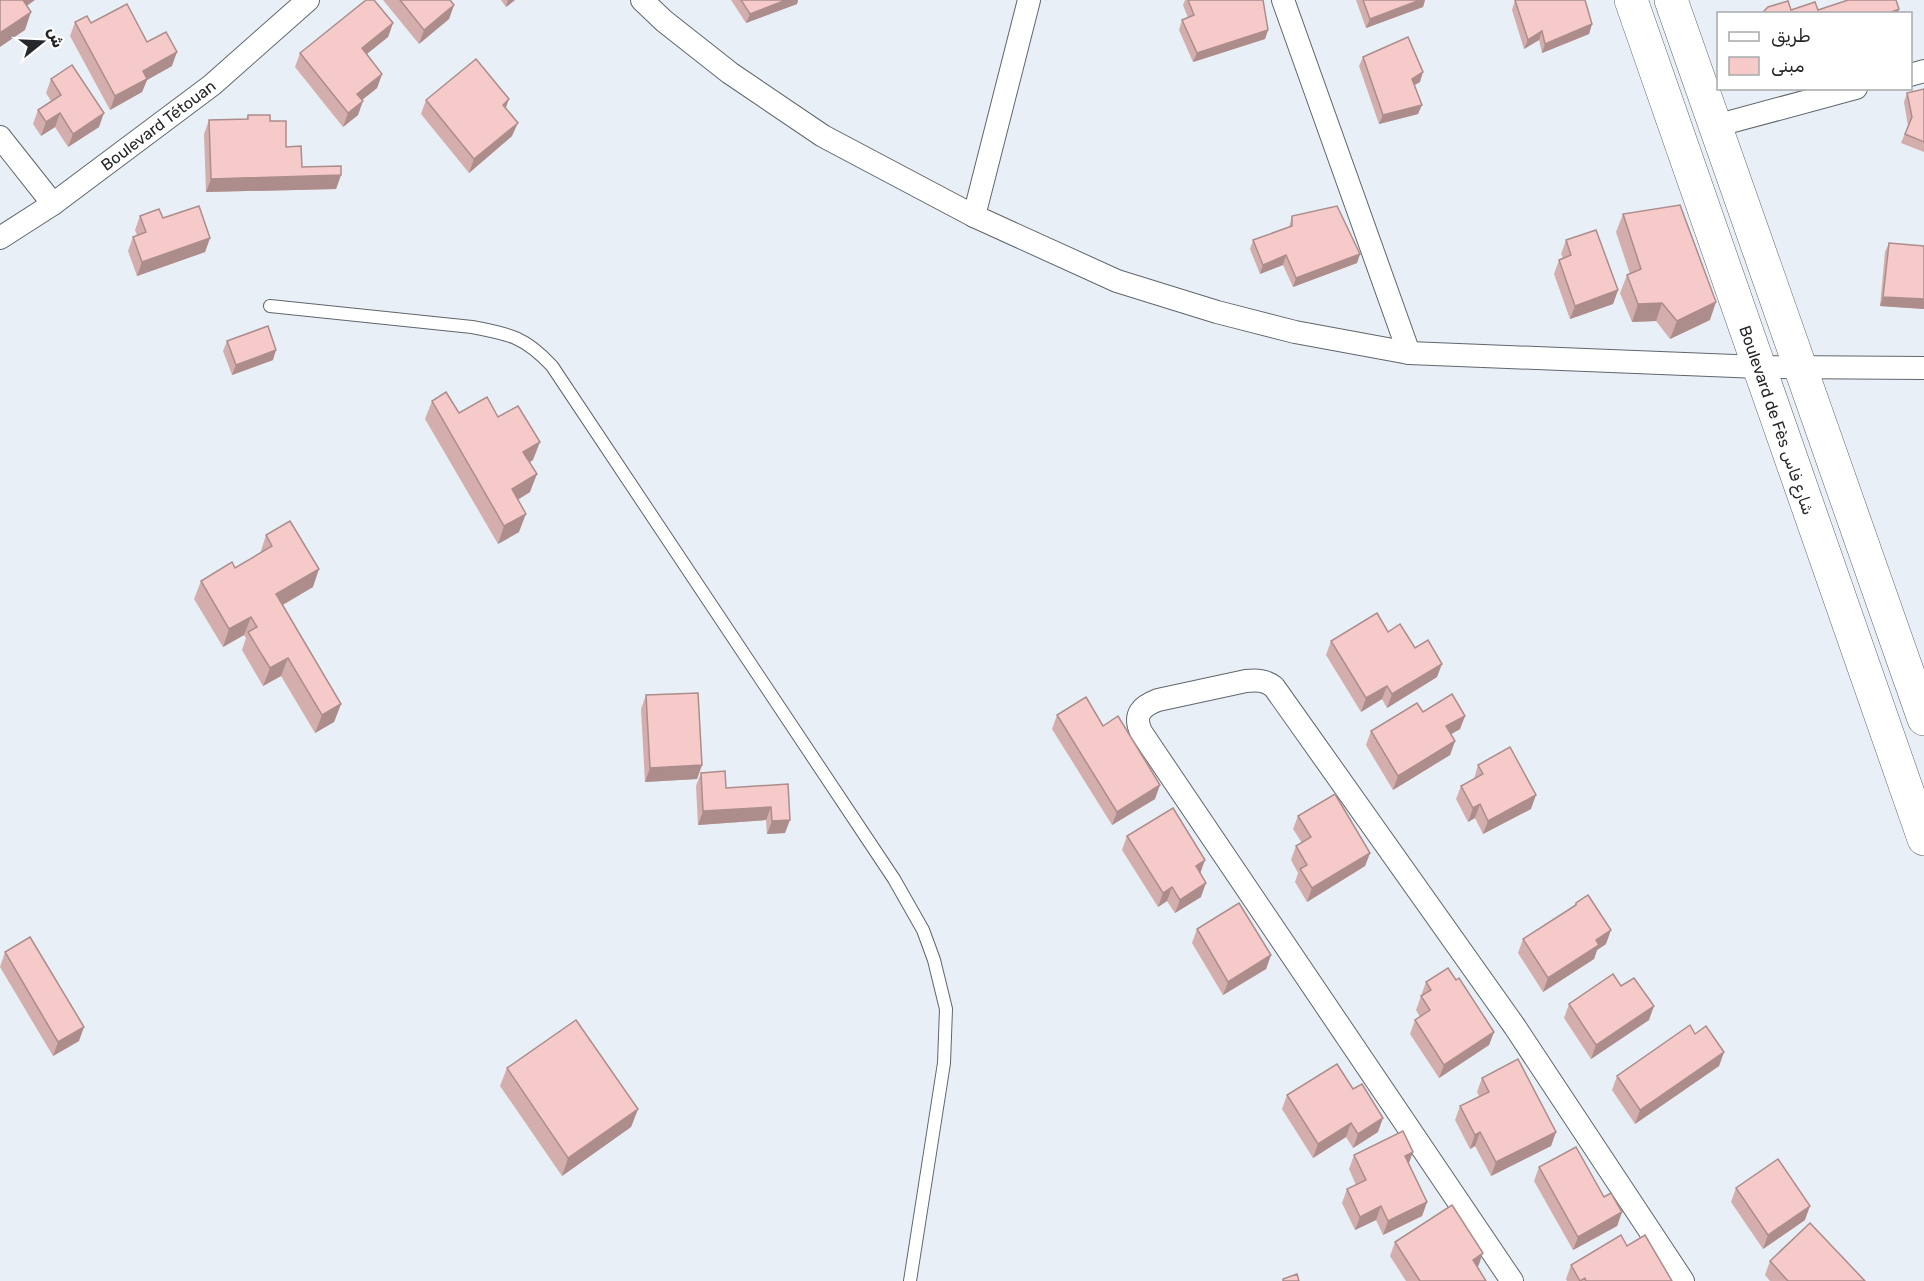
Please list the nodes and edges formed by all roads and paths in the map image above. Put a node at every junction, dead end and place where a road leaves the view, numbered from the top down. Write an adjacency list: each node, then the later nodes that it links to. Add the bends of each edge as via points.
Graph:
1 (642, 0): 11 (street, via 730,73 823,136)
2 (1029, 0): 11 (street)
3 (1283, 0): 14 (street)
4 (1631, 0): 15 (main road, Boulevard de Fès شارع فاس)
5 (1671, 0): 8 (main road)
6 (299, 3): 10 (street, Boulevard Tétouan, via 212,85)
7 (1849, 90): 8 (street)
8 (1715, 126): 16 (main road)
9 (0, 137): 10 (street)
10 (52, 204): 12 (street, Boulevard Tétouan)
11 (974, 216): 14 (street, via 1117,280 1217,312 1295,332)
12 (0, 238)
13 (270, 306): 20 (lane, via 472,327 517,338 541,354 894,879 923,930 946,1009 945,1063)
14 (1409, 353): 15 (street)
15 (1759, 367): 16 (street); 19 (main road, Boulevard de Fès شارع فاس)
16 (1799, 368): 17 (street); 18 (main road)
17 (1924, 368)
18 (1924, 719)
19 (1924, 839)
20 (910, 1281)
21 (1512, 1281): 22 (street, via 1141,732 1137,717 1148,704 1246,681 1260,680 1274,687 1515,1027)
22 (1683, 1281)

